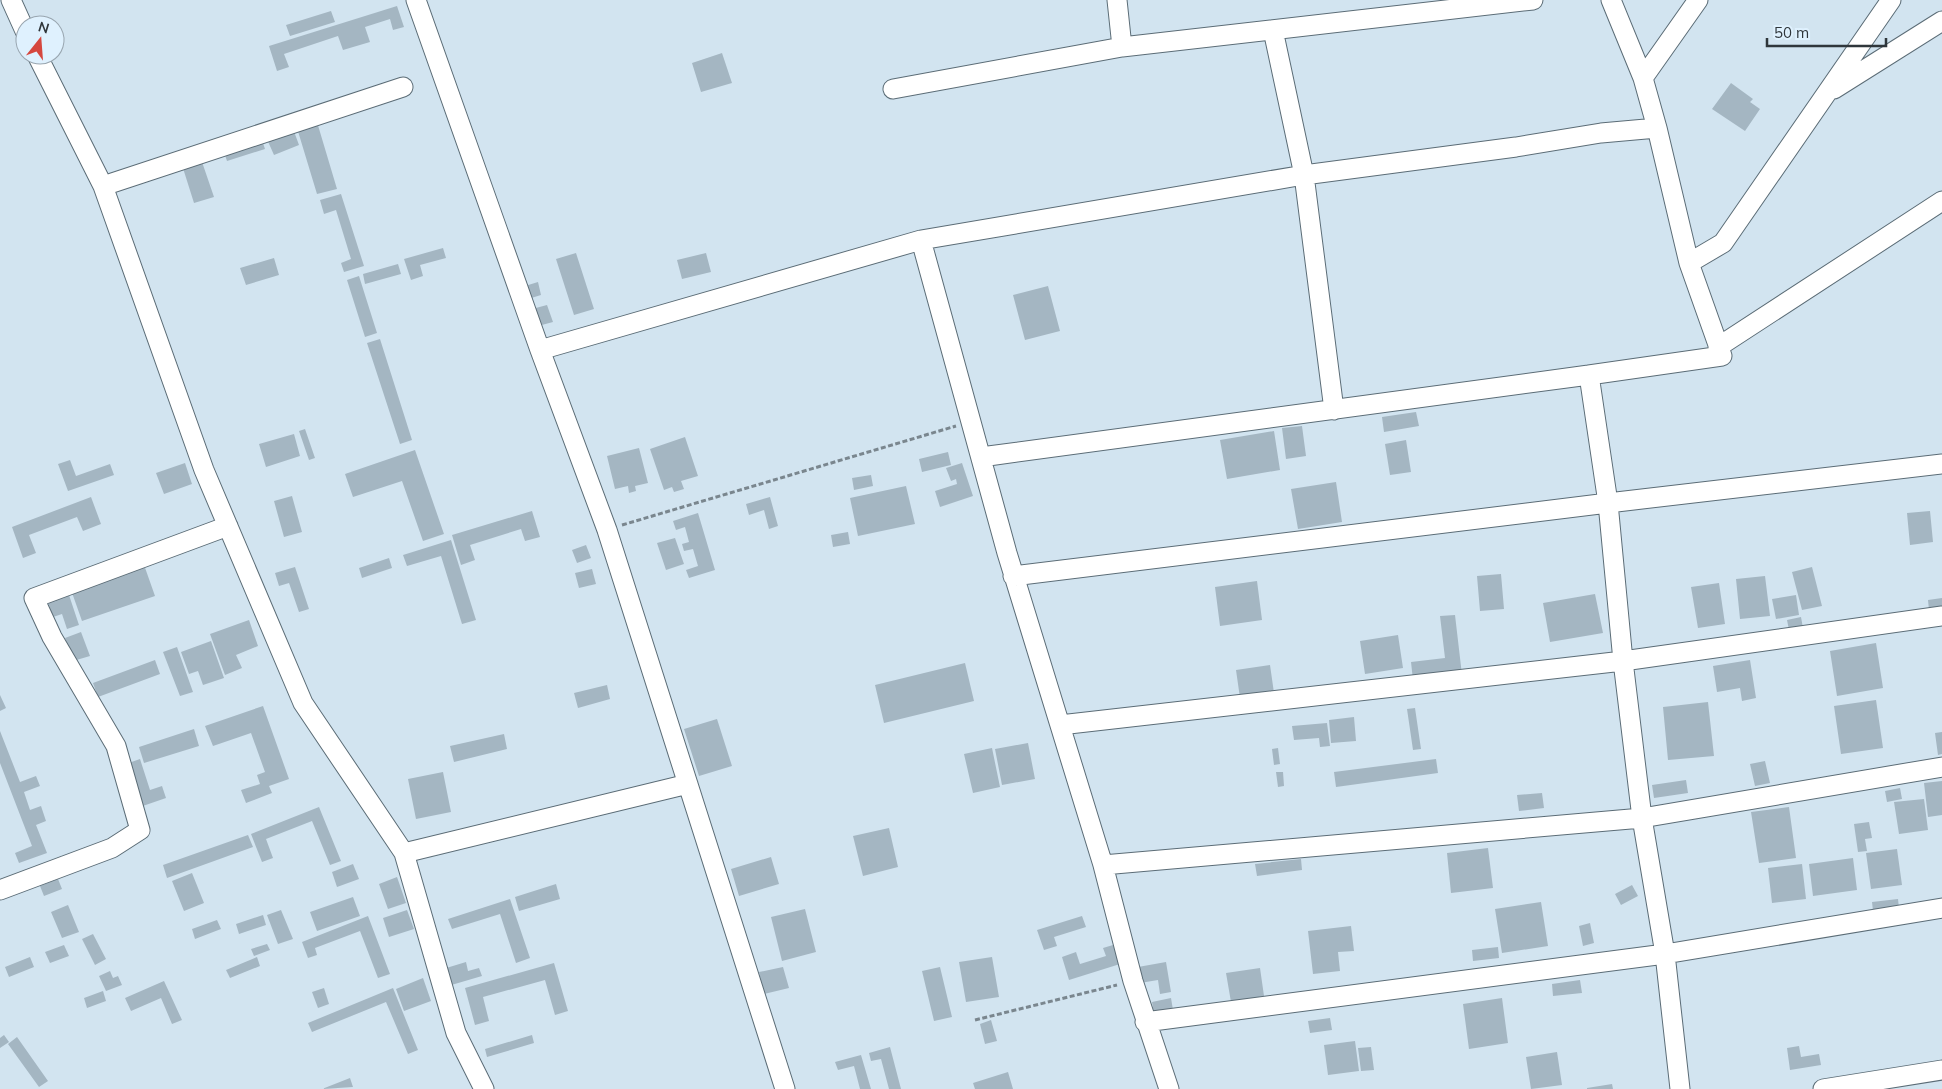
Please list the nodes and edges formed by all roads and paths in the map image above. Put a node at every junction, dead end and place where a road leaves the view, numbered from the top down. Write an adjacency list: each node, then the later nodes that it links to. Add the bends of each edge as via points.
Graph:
1 (11, 0): 8 (street)
2 (416, 0): 24 (street)
3 (1118, 0): 11 (street)
4 (1533, 0): 10 (street)
5 (1611, 0): 13 (street)
6 (1698, 0): 13 (street)
7 (1891, 0): 16 (street)
8 (18, 15)
9 (1942, 20): 16 (street)
10 (1273, 30): 11 (street); 18 (street)
11 (1122, 47): 15 (street)
12 (42, 65): 19 (street)
13 (1643, 78): 17 (street)
14 (403, 87): 19 (street)
15 (894, 89)
16 (1826, 94): 22 (street, via 1723,243)
17 (1657, 128): 18 (street); 22 (street)
18 (1304, 175): 21 (street); 26 (street)
19 (103, 186): 31 (street, via 201,461)
20 (1942, 201): 23 (street)
21 (921, 240): 24 (street); 27 (street)
22 (1689, 263): 23 (street)
23 (1718, 347): 25 (street, via 1722,356)
24 (540, 350): 32 (street)
25 (1589, 375): 26 (street); 30 (street)
26 (1334, 410): 28 (street)
27 (972, 422): 28 (street); 32 (path)
28 (981, 457): 33 (street)
29 (1942, 464): 30 (street)
30 (1608, 503): 33 (street); 35 (street)
31 (228, 526): 40 (street, via 303,703); 42 (street, via 34,598 52,637 116,746 140,830 112,848)
32 (607, 530): 38 (street)
33 (1014, 576): 36 (street)
34 (1942, 616): 35 (street)
35 (1623, 661): 36 (street); 39 (street)
36 (1060, 725): 41 (street)
37 (1942, 766): 39 (street)
38 (688, 784): 40 (street); 50 (street)
39 (1642, 818): 41 (street); 44 (street)
40 (404, 853): 49 (street, via 456,1033)
41 (1103, 865): 45 (street)
42 (0, 890)
43 (1942, 908): 44 (street)
44 (1665, 954): 47 (street); 52 (street)
45 (1133, 981): 46 (path); 47 (street)
46 (975, 1020)
47 (1145, 1022): 51 (street)
48 (1942, 1070): 53 (street)
49 (484, 1089)
50 (785, 1089)
51 (1169, 1089)
52 (1680, 1089)
53 (1823, 1089)

